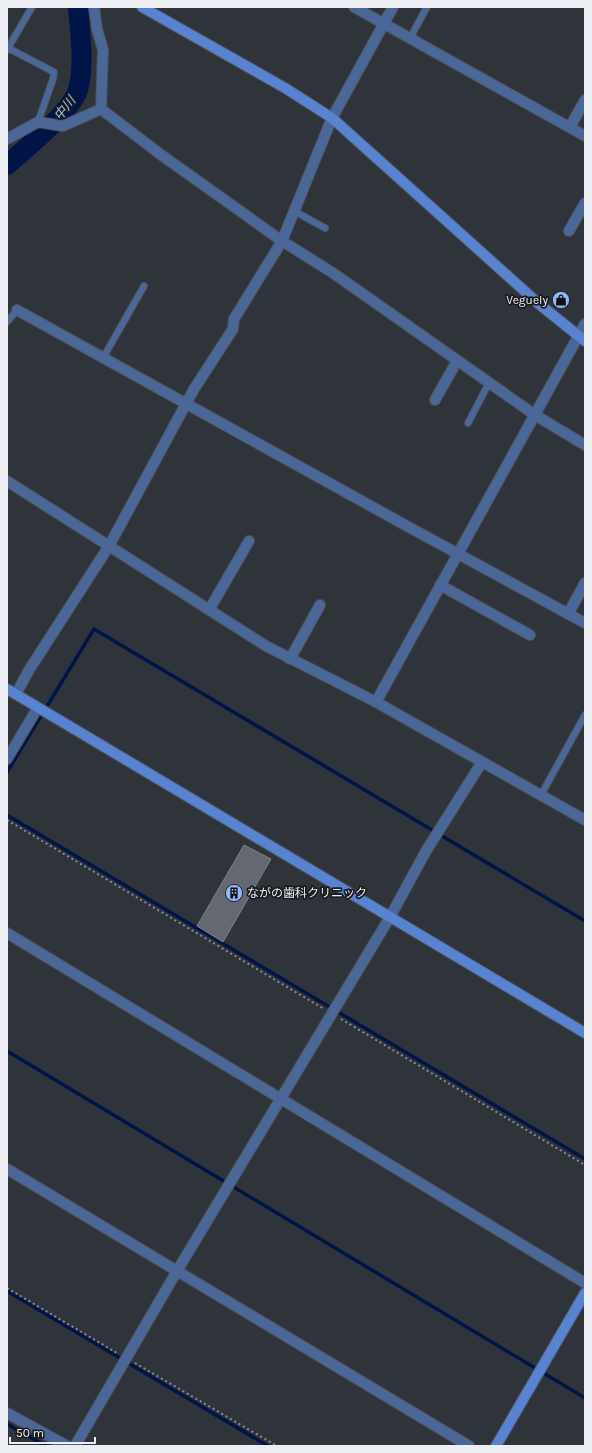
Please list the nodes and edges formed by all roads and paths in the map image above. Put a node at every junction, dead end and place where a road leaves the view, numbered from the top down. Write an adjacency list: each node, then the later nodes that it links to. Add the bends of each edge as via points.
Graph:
1 (32, 7): 9 (lane)
2 (94, 7): 11 (street, via 103,50)
3 (142, 7): 12 (street, via 285,88)
4 (354, 7): 7 (street)
5 (393, 7): 7 (street)
6 (427, 7): 8 (lane)
7 (384, 24): 8 (street); 12 (street)
8 (410, 38): 14 (street)
9 (8, 47): 13 (lane, via 54,72)
10 (585, 100): 14 (street)
11 (101, 108): 13 (street, via 63,126); 21 (street, via 160,154)
12 (332, 118): 18 (street); 26 (street, via 539,304)
13 (41, 123): 16 (street)
14 (570, 127): 15 (street)
15 (585, 136)
16 (7, 139)
17 (585, 203): 20 (street)
18 (294, 211): 19 (lane); 21 (street)
19 (326, 228)
20 (569, 232)
21 (282, 241): 28 (street, via 333,273); 31 (street, via 234,319 233,329)
22 (144, 286): 27 (lane)
23 (17, 310): 24 (lane); 27 (street)
24 (7, 322)
25 (585, 324): 26 (street)
26 (582, 338): 32 (street)
27 (103, 358): 31 (street)
28 (457, 361): 29 (street); 30 (street)
29 (489, 383): 32 (street); 33 (lane)
30 (435, 400)
31 (186, 403): 37 (street); 38 (street)
32 (535, 415): 34 (street); 38 (street)
33 (468, 423)
34 (585, 445)
35 (7, 481): 37 (street)
36 (248, 541): 42 (street)
37 (109, 546): 42 (street); 48 (street, via 33,663)
38 (457, 554): 40 (street); 43 (street)
39 (585, 582): 43 (street)
40 (440, 585): 45 (street); 49 (street)
41 (320, 604): 46 (street)
42 (209, 610): 46 (street)
43 (568, 614): 44 (street)
44 (585, 623)
45 (530, 635)
46 (290, 659): 49 (street)
47 (7, 689): 48 (street)
48 (16, 694): 50 (street)
49 (376, 702): 53 (street)
50 (37, 708): 52 (street); 57 (street)
51 (585, 716): 54 (lane)
52 (7, 760)
53 (482, 762): 54 (street); 57 (street, via 426,851)
54 (540, 795): 56 (street)
55 (7, 820): 59 (path)
56 (585, 820)
57 (390, 917): 61 (street); 62 (street)
58 (7, 933): 62 (street)
59 (327, 1011)
60 (340, 1019): 63 (path)
61 (585, 1033)
62 (281, 1100): 65 (street); 66 (street)
63 (585, 1165)
64 (7, 1168): 65 (street)
65 (177, 1271): 73 (street); 75 (street)
66 (585, 1283)
67 (7, 1288): 69 (path)
68 (585, 1293): 76 (street)
69 (122, 1355)
70 (129, 1359): 74 (path)
71 (7, 1413): 72 (street)
72 (67, 1446)
73 (75, 1446)
74 (277, 1446)
75 (469, 1446)
76 (496, 1446)

